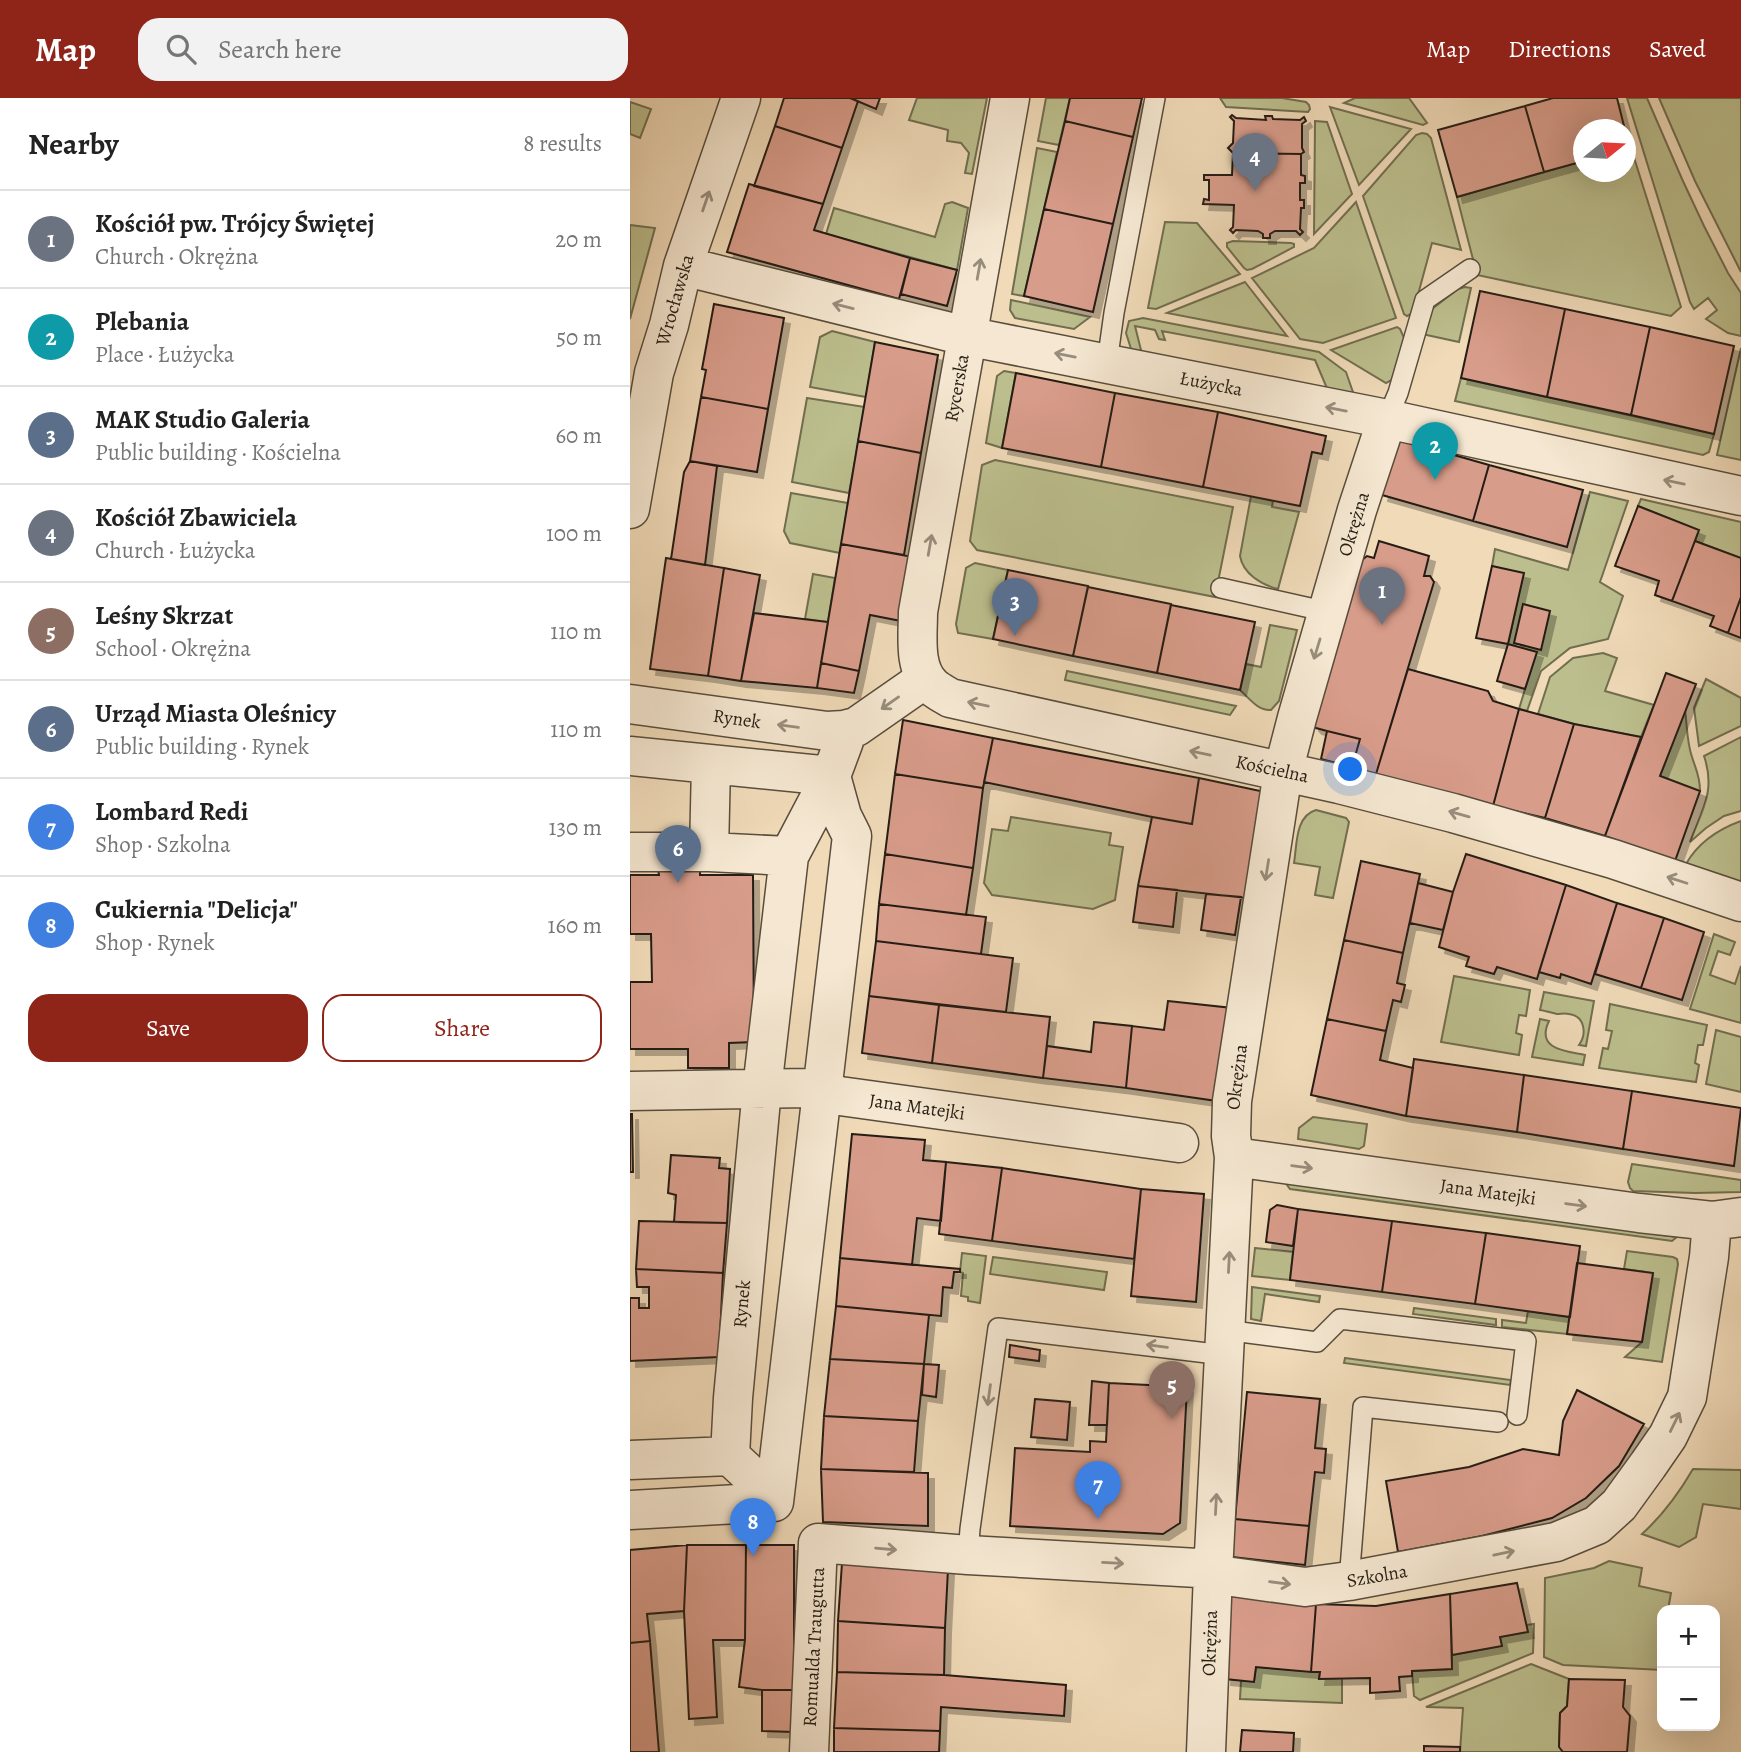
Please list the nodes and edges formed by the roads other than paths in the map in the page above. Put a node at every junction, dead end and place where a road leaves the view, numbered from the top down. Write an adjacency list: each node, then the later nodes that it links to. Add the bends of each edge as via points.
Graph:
1 (741, 98): 4 (street, Wrocławska, one-way to 1)
2 (1010, 98): 6 (street, Rycerska, one-way to 2)
3 (1155, 98): 7 (lane)
4 (683, 266): 6 (street, Łużycka, one-way to 4); 8 (street, Wrocławska, via 669,325)
5 (1470, 269): 9 (lane, via 1425,300)
6 (966, 336): 7 (street, Łużycka, one-way to 6); 14 (street, Rycerska, one-way to 6, via 918,654 918,612)
7 (1107, 363): 9 (street, Łużycka, one-way to 7)
8 (642, 370): 11 (street, Wrocławska)
9 (1387, 419): 10 (street, Łużycka, one-way to 9); 13 (street, Okrężna)
10 (1741, 496)
11 (630, 509)
12 (1221, 588): 13 (lane)
13 (1328, 612): 19 (street, Okrężna, one-way to 19)
14 (925, 679): 16 (street, Rynek, one-way to 16, via 856,727); 19 (street, Kościelna, one-way to 14, via 950,698)
15 (630, 704): 16 (street, Rynek, one-way to 15)
16 (844, 730): 20 (street, Rynek)
17 (630, 756): 18 (street)
18 (711, 764): 20 (street); 22 (street)
19 (1283, 772): 24 (street, Kościelna, one-way to 19, via 1453,813); 29 (street, Okrężna, one-way to 29, via 1233,1101)
20 (831, 776): 23 (street, Rynek); 27 (street, via 852,836)
21 (630, 852): 22 (street)
22 (709, 852): 23 (street)
23 (789, 856): 25 (street, Rynek)
24 (1741, 902)
25 (762, 1089): 26 (street); 27 (street); 34 (street, Rynek)
26 (630, 1091)
27 (823, 1091): 28 (street, Jana Matejki); 36 (street)
28 (1179, 1143)
29 (1234, 1157): 30 (street, Jana Matejki, one-way to 30, via 1639,1213); 31 (street, Okrężna, one-way to 29)
30 (1727, 1219): 41 (street, Szkolna, one-way to 30, via 1556,1542 1597,1525 1619,1505 1668,1436 1687,1397 1707,1269)
31 (1225, 1343): 32 (lane, via 1317,1342 1340,1319 1526,1341); 39 (lane, one-way to 39, via 998,1328); 40 (street, Okrężna, one-way to 31)
32 (1517, 1415)
33 (1498, 1422): 41 (lane, via 1363,1406)
34 (730, 1456): 35 (street); 36 (street)
35 (630, 1460)
36 (774, 1502): 37 (street)
37 (630, 1510)
38 (818, 1543): 39 (street, Szkolna, one-way to 39); 42 (street, Romualda Traugutta)
39 (968, 1555): 40 (street, Szkolna, one-way to 40, via 1198,1568)
40 (1213, 1573): 41 (street, Szkolna, one-way to 41, via 1305,1587); 43 (street, Okrężna)
41 (1349, 1581)
42 (809, 1752)
43 (1206, 1752)

